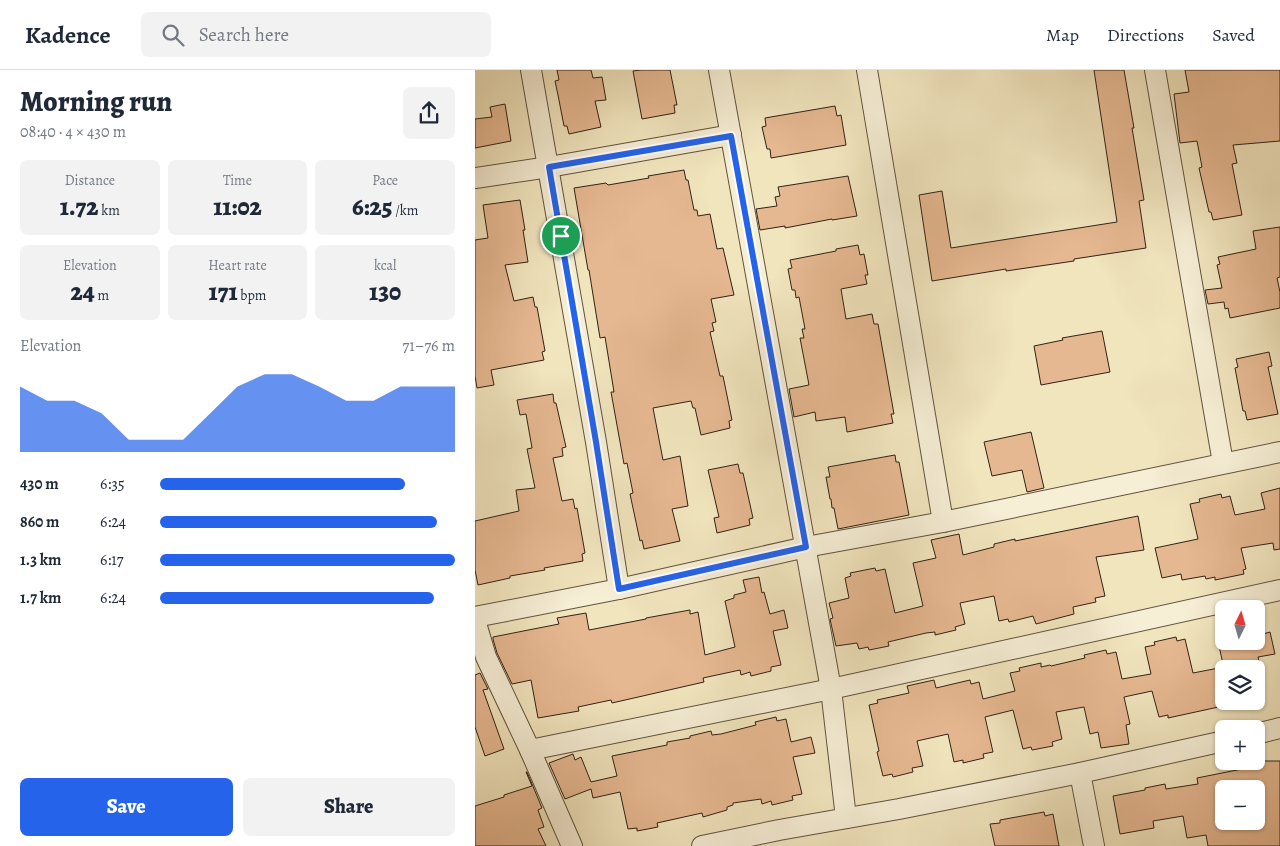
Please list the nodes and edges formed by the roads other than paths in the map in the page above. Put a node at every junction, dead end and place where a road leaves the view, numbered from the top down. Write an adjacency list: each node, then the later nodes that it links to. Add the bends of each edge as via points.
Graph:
1 (531, 70): 6 (street)
2 (719, 70): 5 (street)
3 (867, 70): 10 (street)
4 (1155, 70): 9 (street)
5 (731, 136): 6 (street); 11 (street)
6 (549, 167): 7 (street); 12 (street)
7 (475, 178)
8 (1280, 452): 9 (street)
9 (1223, 463): 10 (street)
10 (943, 522): 11 (street)
11 (806, 547): 12 (street); 16 (street)
12 (619, 589): 14 (street)
13 (1280, 590): 16 (street)
14 (475, 619): 15 (street)
15 (481, 658): 20 (street)
16 (831, 689): 20 (street); 22 (street)
17 (1280, 728): 18 (street)
18 (1265, 732)
19 (1215, 743): 21 (street)
20 (530, 750): 23 (street)
21 (1080, 773): 22 (street); 25 (street)
22 (846, 818): 24 (street)
23 (572, 846)
24 (702, 846)
25 (1094, 846)

